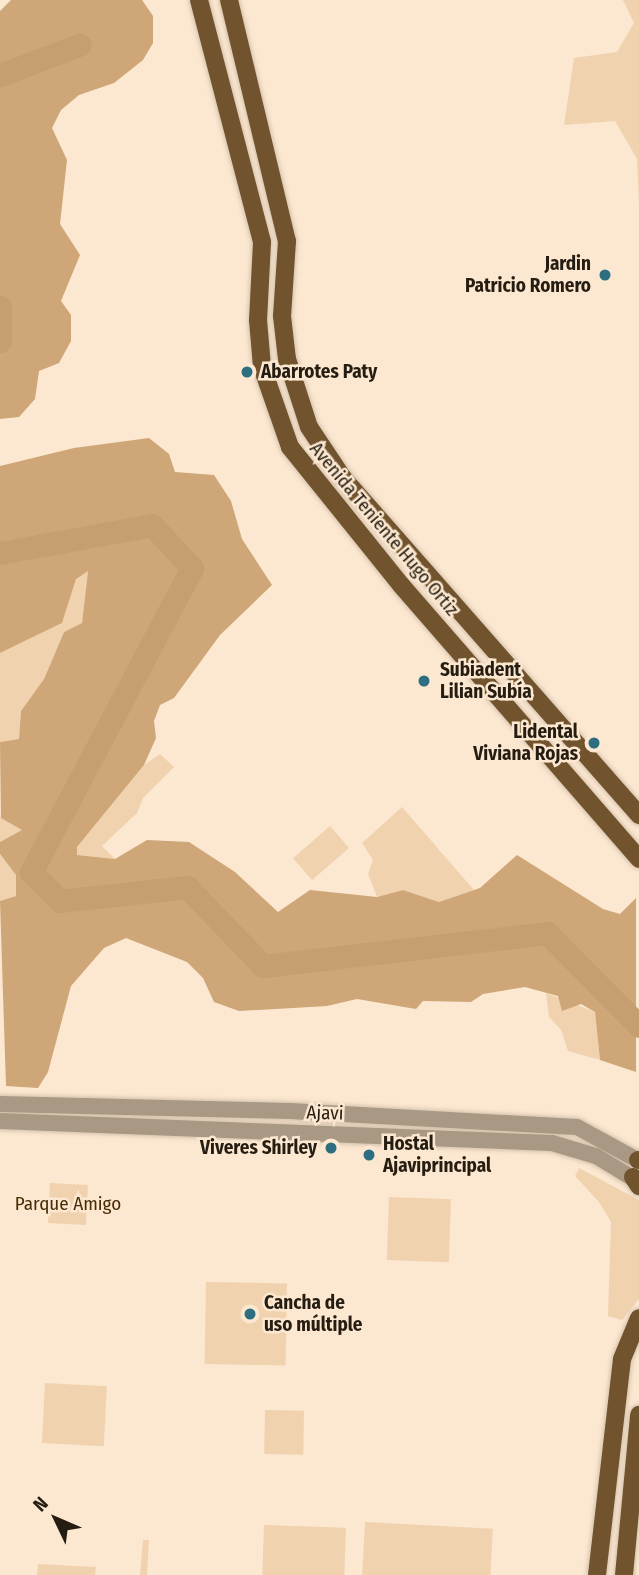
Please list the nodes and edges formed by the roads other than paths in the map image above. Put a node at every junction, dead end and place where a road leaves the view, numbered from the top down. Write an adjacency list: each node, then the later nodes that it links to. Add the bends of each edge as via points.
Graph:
1 (199, 0): 4 (main road, Avenida Teniente Hugo Ortiz, via 262,242 258,320 262,367 290,446 384,565)
2 (229, 0): 3 (main road, Avenida Teniente Hugo Ortiz, via 287,241 287,359 309,427 343,478)
3 (639, 816)
4 (639, 859)
5 (0, 1104): 7 (street, Ajavi, via 304,1112 577,1127)
6 (0, 1121): 7 (street, Ajavi, via 552,1143)
7 (638, 1171)
8 (639, 1318): 10 (main road, via 622,1359)
9 (639, 1415): 11 (main road)
10 (597, 1575)
11 (624, 1575)

